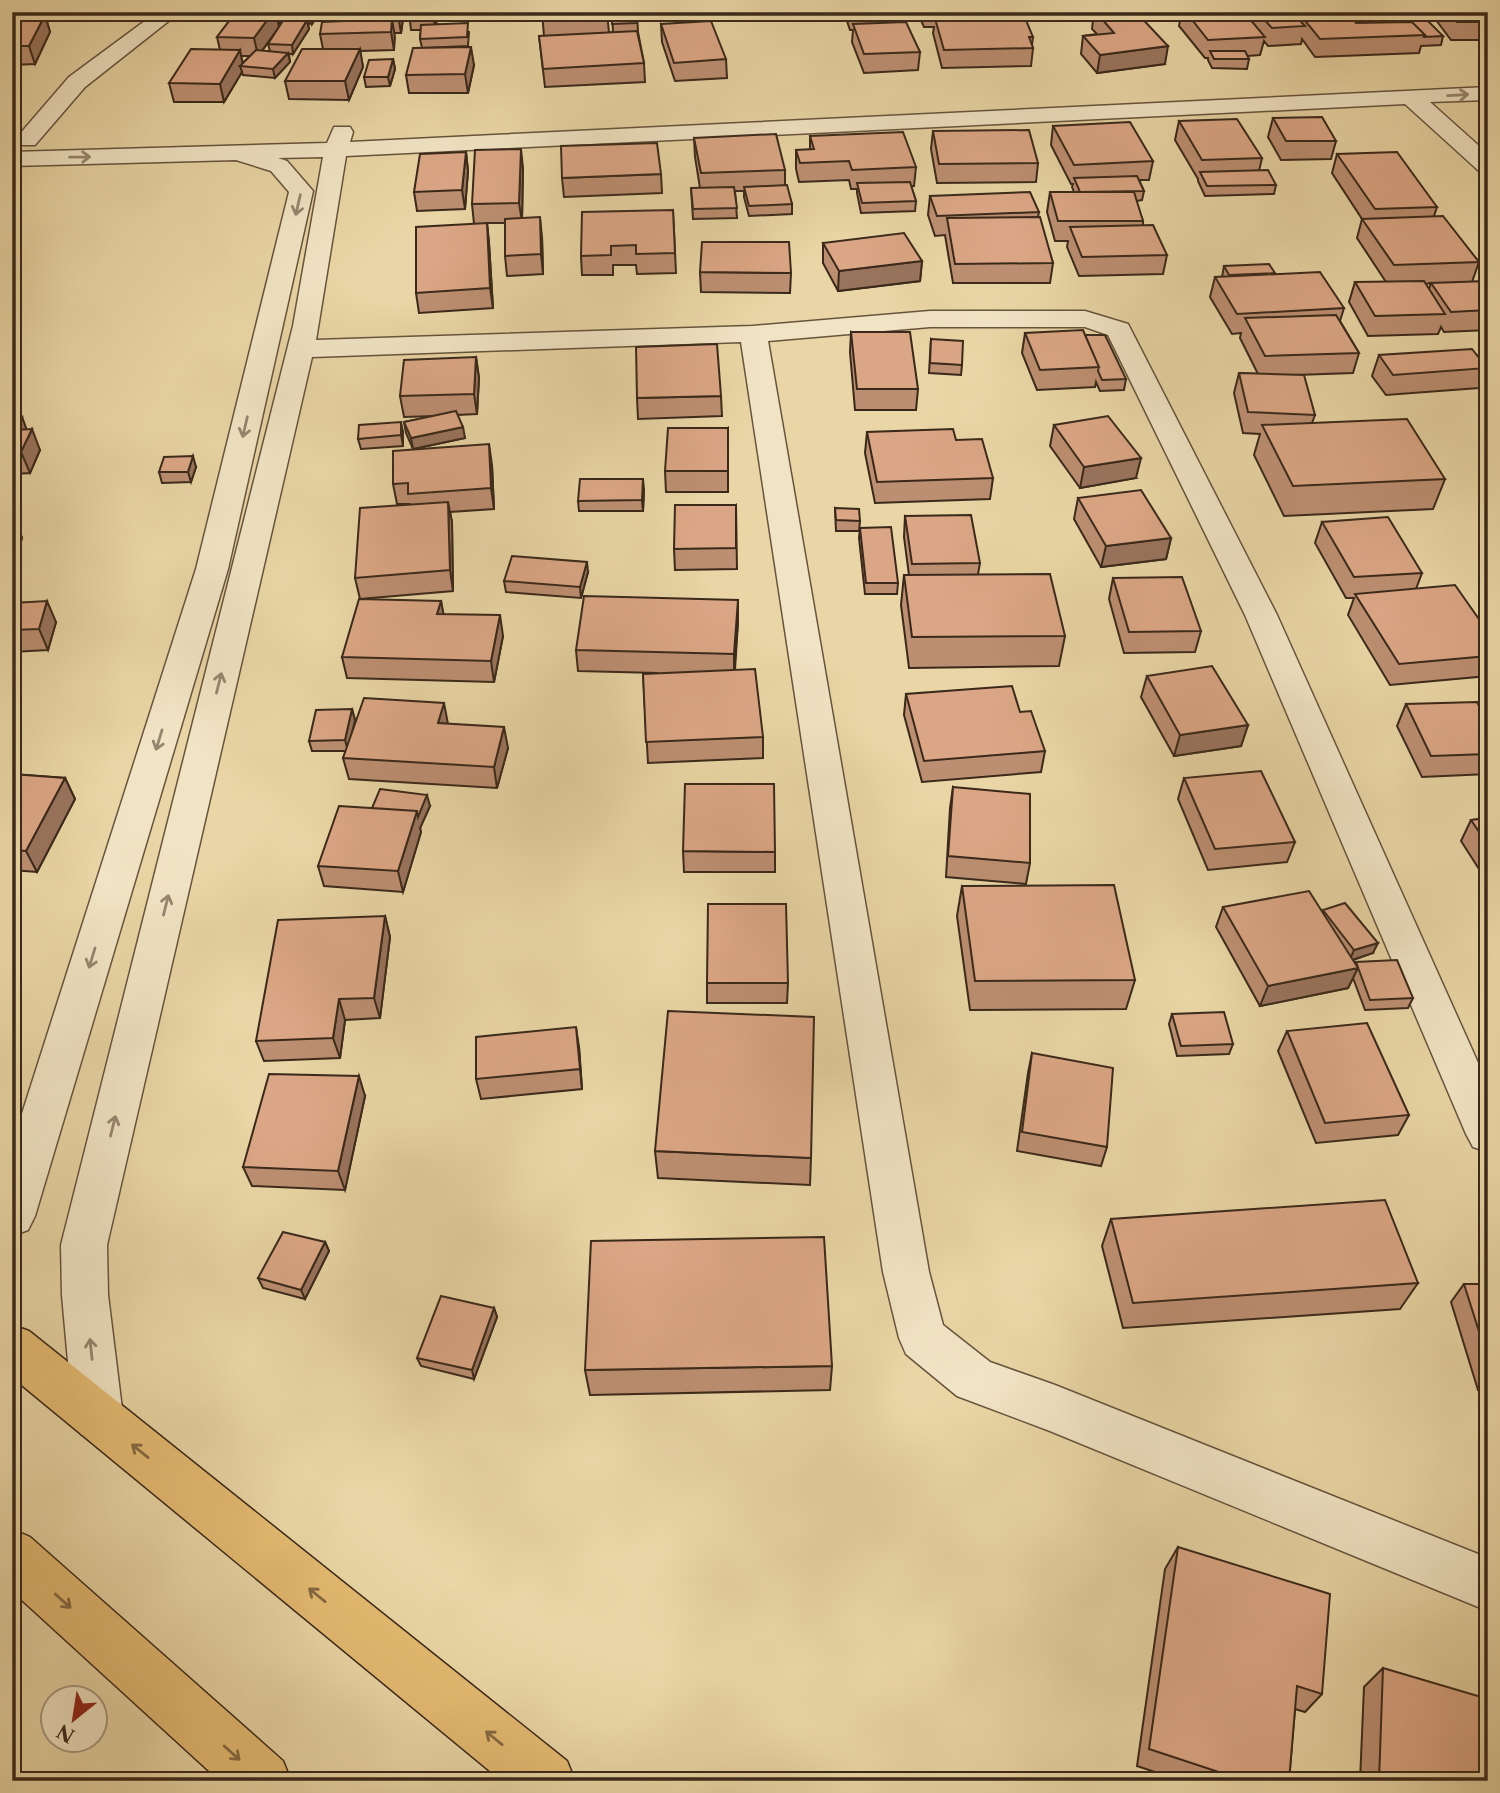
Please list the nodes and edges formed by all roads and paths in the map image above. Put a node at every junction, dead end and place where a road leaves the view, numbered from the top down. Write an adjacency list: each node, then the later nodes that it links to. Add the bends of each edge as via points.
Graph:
1 (170, 12): 5 (street, via 77,82)
2 (1488, 77): 6 (street)
3 (1488, 93): 4 (street, one-way to 3)
4 (1411, 97): 6 (street); 9 (street)
5 (20, 140): 6 (street)
6 (339, 141): 7 (street); 11 (street)
7 (236, 154): 8 (street, one-way to 7); 13 (street, one-way to 13, via 279,166 301,191 212,569)
8 (12, 159)
9 (1488, 167)
10 (753, 334): 11 (street); 12 (street, via 930,319 1085,319 1119,330 1261,615); 17 (street, via 906,1272 923,1338 974,1380)
11 (300, 349): 15 (street, one-way to 11, via 84,1245)
12 (1488, 1134)
13 (12, 1216)
14 (12, 1347): 15 (highway)
15 (98, 1417): 19 (highway, one-way to 15)
16 (12, 1555): 18 (highway, one-way to 18)
17 (1488, 1585)
18 (263, 1781)
19 (547, 1781)

